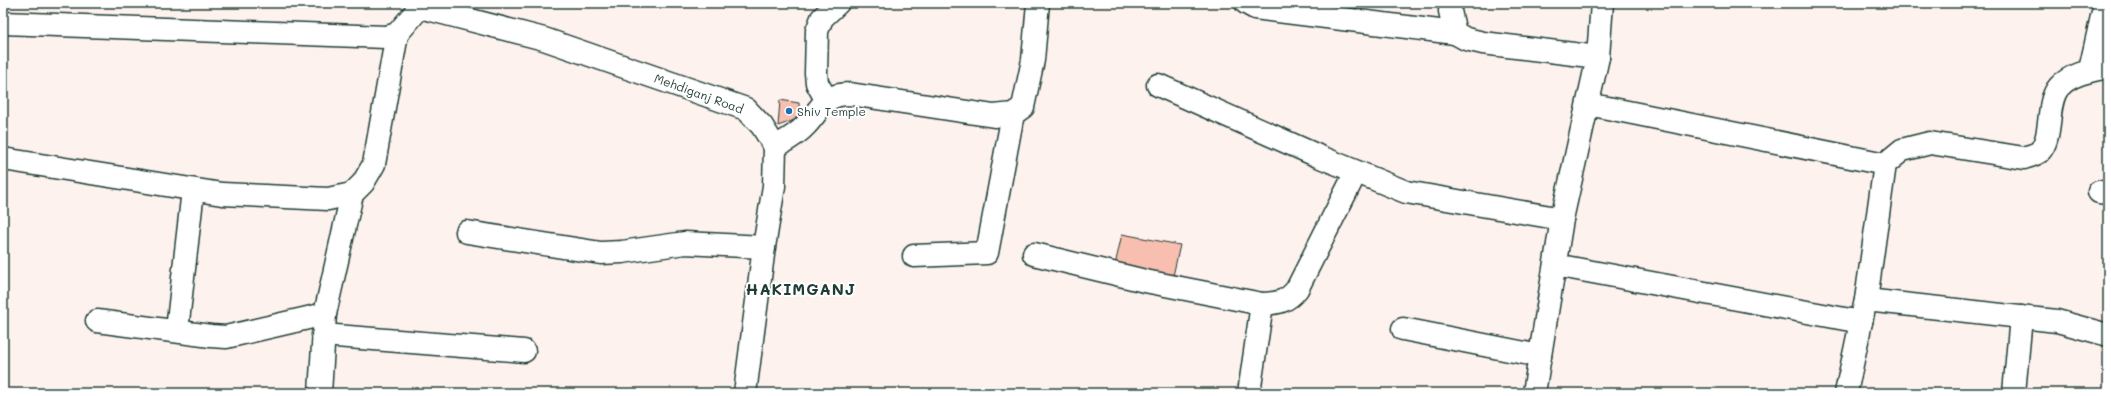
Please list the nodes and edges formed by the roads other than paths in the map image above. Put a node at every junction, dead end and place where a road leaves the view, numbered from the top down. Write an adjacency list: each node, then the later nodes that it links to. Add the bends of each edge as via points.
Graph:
1 (838, 3): 14 (street, via 822,18 817,31 817,83)
2 (1038, 3): 16 (street, via 1033,60 1023,107)
3 (1246, 3): 9 (street, via 1255,8)
4 (1451, 3): 9 (street, via 1450,11)
5 (1602, 3): 11 (street)
6 (2106, 3): 12 (street)
7 (418, 5): 10 (street); 17 (street, Mehdiganj Road, via 544,39 746,109 762,126)
8 (3, 23): 10 (street, via 386,36)
9 (1455, 33): 11 (street, via 1466,40 1483,43)
10 (397, 34): 22 (street, via 374,164 363,183)
11 (1598, 57): 15 (street)
12 (2099, 68): 19 (street, via 2059,87 2044,142 2038,152 2024,158 1930,143 1902,150)
13 (1158, 85): 20 (street)
14 (826, 99): 16 (street, via 837,94 850,94 994,116); 17 (street, via 806,126)
15 (1588, 104): 19 (street); 23 (street)
16 (1013, 114): 27 (street, via 987,253)
17 (775, 147): 25 (street, via 774,186)
18 (3, 159): 21 (street)
19 (1885, 164): 29 (street)
20 (1356, 172): 23 (street, via 1406,192); 30 (street, via 1296,290 1290,298 1281,302)
21 (193, 190): 22 (street, via 222,194 328,199); 36 (street)
22 (352, 194): 31 (street)
23 (1562, 219): 28 (street)
24 (467, 232): 25 (street, via 601,253 685,243)
25 (764, 247): 42 (street)
26 (1034, 254): 30 (street, via 1145,281)
27 (914, 256)
28 (1555, 265): 34 (street); 40 (street)
29 (1866, 300): 32 (street); 34 (street)
30 (1262, 304): 43 (street)
31 (325, 314): 36 (street, via 226,337); 37 (street)
32 (2021, 317): 38 (street, via 2057,321); 46 (street)
33 (97, 321): 36 (street)
34 (1861, 322): 45 (street)
35 (1403, 329): 40 (street)
36 (177, 330)
37 (323, 335): 39 (street); 41 (street)
38 (2108, 335)
39 (524, 351)
40 (1540, 356): 44 (street)
41 (320, 393)
42 (745, 393)
43 (1249, 393)
44 (1534, 393)
45 (1846, 393)
46 (2014, 393)

